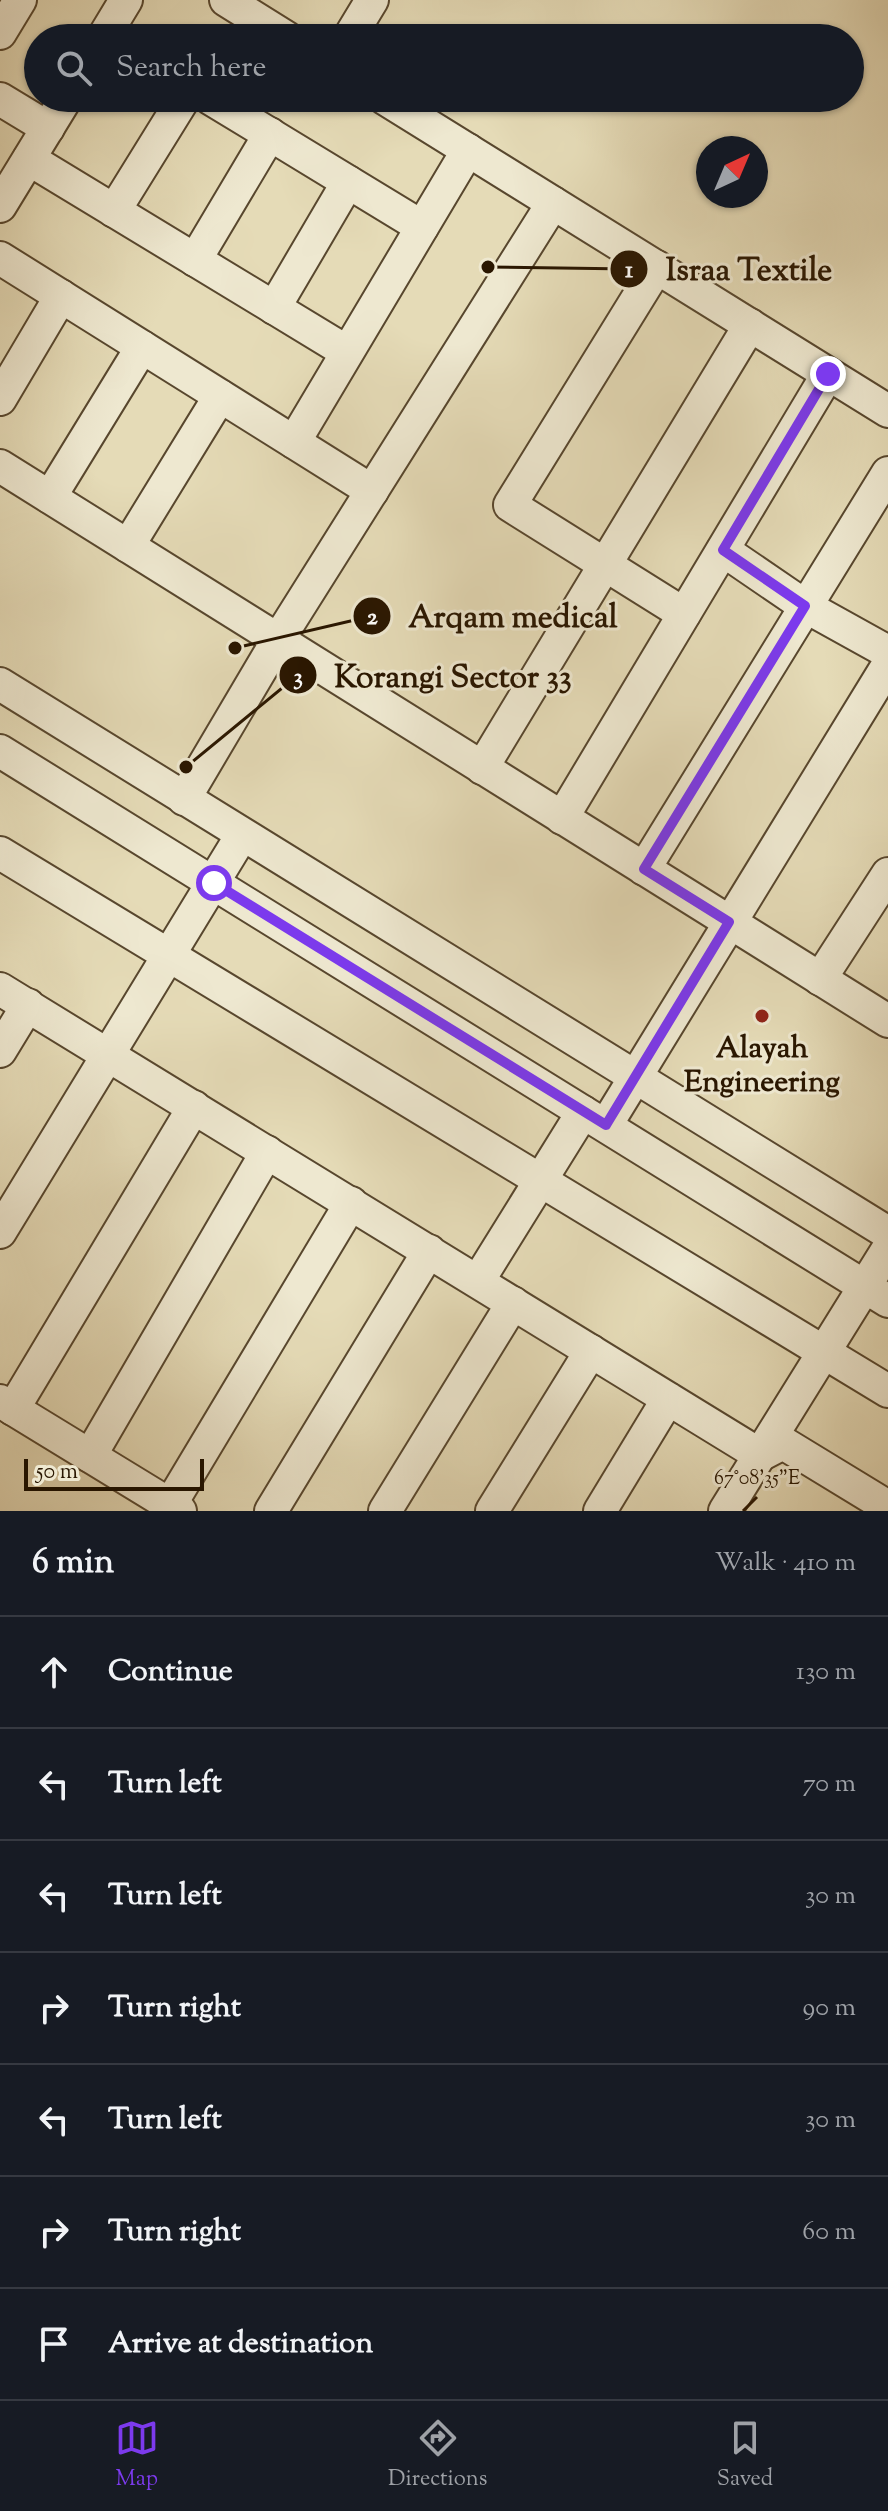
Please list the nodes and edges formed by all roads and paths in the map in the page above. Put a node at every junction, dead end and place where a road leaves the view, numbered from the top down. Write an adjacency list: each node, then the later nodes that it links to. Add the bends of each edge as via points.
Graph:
1 (20, 0): 8 (street)
2 (126, 0): 5 (street)
3 (226, 0): 6 (street)
4 (372, 0): 7 (street)
5 (113, 24)
6 (265, 24)
7 (357, 24)
8 (0, 33)
9 (0, 99): 14 (street)
10 (58, 112): 14 (street)
11 (175, 112): 21 (street)
12 (233, 112): 15 (street)
13 (407, 112): 16 (street)
14 (48, 128): 17 (street)
15 (270, 134): 18 (street); 24 (street)
16 (468, 150): 19 (street); 22 (street)
17 (29, 159): 20 (street); 21 (street)
18 (348, 182): 22 (street); 27 (street)
19 (553, 203): 25 (street); 38 (street)
20 (0, 206)
21 (114, 211): 24 (street)
22 (422, 227): 30 (street)
23 (0, 258): 26 (street)
24 (195, 260): 27 (street)
25 (657, 267): 28 (street); 42 (street, via 510,505)
26 (61, 296): 29 (street); 33 (street)
27 (274, 308): 30 (street)
28 (750, 325): 31 (street); 42 (street)
29 (142, 347): 32 (street); 39 (street)
30 (347, 352): 35 (street)
31 (828, 374): 34 (street); 41 (street)
32 (220, 396): 35 (street); 40 (street)
33 (0, 399)
34 (888, 411)
35 (294, 442): 38 (street)
36 (0, 466): 39 (street)
37 (888, 473): 43 (street)
38 (372, 491): 45 (street)
39 (50, 497): 40 (street)
40 (128, 546): 45 (street)
41 (723, 550): 43 (street); 44 (street)
42 (605, 565): 44 (street); 50 (street)
43 (805, 606): 46 (street); 55 (street)
44 (684, 614): 52 (street)
45 (278, 640): 50 (street); 51 (street)
46 (888, 652)
47 (888, 665): 58 (street)
48 (0, 684): 51 (street)
49 (0, 751): 57 (street)
50 (482, 768): 52 (street)
51 (184, 799): 53 (street)
52 (562, 818): 55 (street)
53 (242, 835): 57 (street); 66 (street)
54 (0, 853): 59 (street)
55 (644, 869): 58 (street)
56 (888, 874): 60 (street)
57 (214, 883): 59 (street); 68 (street)
58 (729, 922): 60 (street); 66 (street)
59 (169, 956): 65 (street); 70 (street)
60 (820, 979): 63 (street)
61 (0, 989): 62 (street)
62 (28, 1005): 64 (street); 65 (street)
63 (888, 1021)
64 (0, 1051)
65 (109, 1054): 67 (street); 72 (street)
66 (635, 1077): 68 (street); 73 (street)
67 (194, 1107): 69 (street); 83 (street)
68 (594, 1119): 70 (street); 77 (street)
69 (267, 1152): 71 (street); 85 (street)
70 (541, 1180): 76 (street); 80 (street)
71 (351, 1203): 75 (street); 87 (street)
72 (0, 1232)
73 (888, 1233)
74 (888, 1249): 77 (street)
75 (429, 1251): 76 (street); 88 (street)
76 (478, 1281): 78 (street)
77 (877, 1294): 80 (street)
78 (513, 1303): 79 (street); 89 (street)
79 (591, 1351): 82 (street); 90 (street)
80 (825, 1352): 81 (street); 84 (street)
81 (888, 1391)
82 (668, 1399): 84 (street); 91 (street)
83 (7, 1405): 85 (street)
84 (760, 1455): 86 (street, via 783,1443); 92 (street)
85 (90, 1456): 87 (street)
86 (871, 1504)
87 (175, 1508)
88 (271, 1511)
89 (385, 1511)
90 (492, 1511)
91 (600, 1511)
92 (725, 1511)

